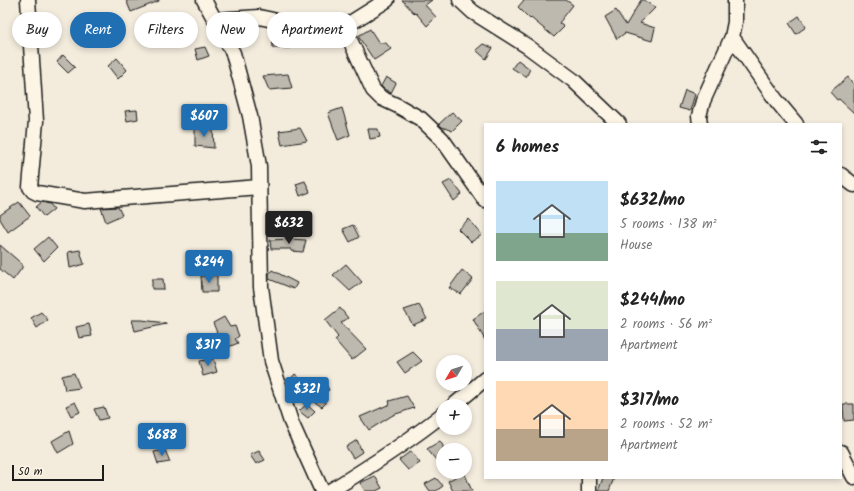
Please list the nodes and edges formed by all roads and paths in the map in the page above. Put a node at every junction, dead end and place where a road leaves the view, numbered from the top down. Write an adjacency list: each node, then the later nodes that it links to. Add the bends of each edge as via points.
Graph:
1 (28, 0): 16 (street, via 36,121 30,187 33,191 52,197 85,201)
2 (204, 0): 6 (street)
3 (387, 0): 7 (street)
4 (460, 0): 11 (street, via 473,12 527,46 572,80)
5 (735, 0): 8 (street)
6 (211, 12)
7 (357, 19)
8 (732, 37): 12 (street, via 703,101); 13 (street)
9 (230, 48): 16 (street, via 250,116 259,166)
10 (354, 48): 17 (street, via 373,90 381,98 421,119 442,139)
11 (618, 123)
12 (700, 123)
13 (795, 123)
14 (842, 176): 15 (street)
15 (854, 185)
16 (259, 187): 24 (street, via 261,287 272,361 291,422)
17 (484, 199)
18 (484, 380): 19 (street)
19 (461, 399)
20 (436, 420): 25 (street)
21 (842, 454): 22 (street)
22 (854, 477)
23 (589, 479): 26 (street)
24 (322, 491)
25 (330, 491)
26 (590, 491)

